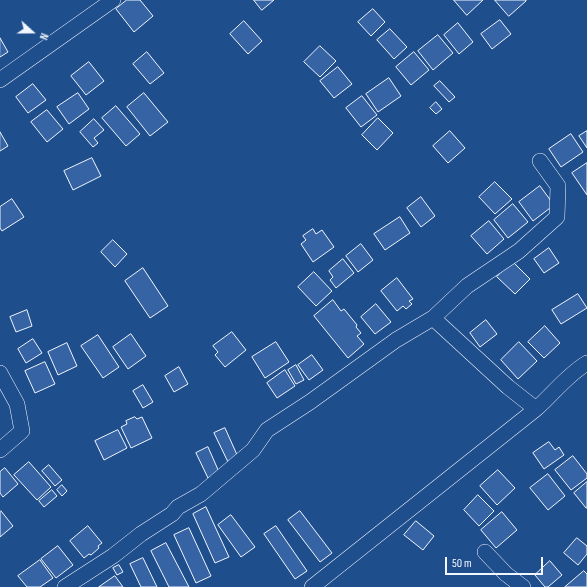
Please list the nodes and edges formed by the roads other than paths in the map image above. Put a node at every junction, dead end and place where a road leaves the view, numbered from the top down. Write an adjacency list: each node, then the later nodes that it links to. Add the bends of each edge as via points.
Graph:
1 (113, 0): 2 (street)
2 (0, 80)
3 (540, 161): 4 (street, via 558,186 557,217 520,251 467,286)
4 (433, 318): 7 (street, via 508,387); 10 (street, via 396,340 267,430 253,450 201,494 178,507 113,556)
5 (587, 363): 7 (street, via 574,370)
6 (0, 373): 8 (street, via 16,404 22,431)
7 (536, 409): 11 (street)
8 (0, 450)
9 (485, 552): 12 (street)
10 (65, 587)
11 (312, 587)
12 (522, 587)

